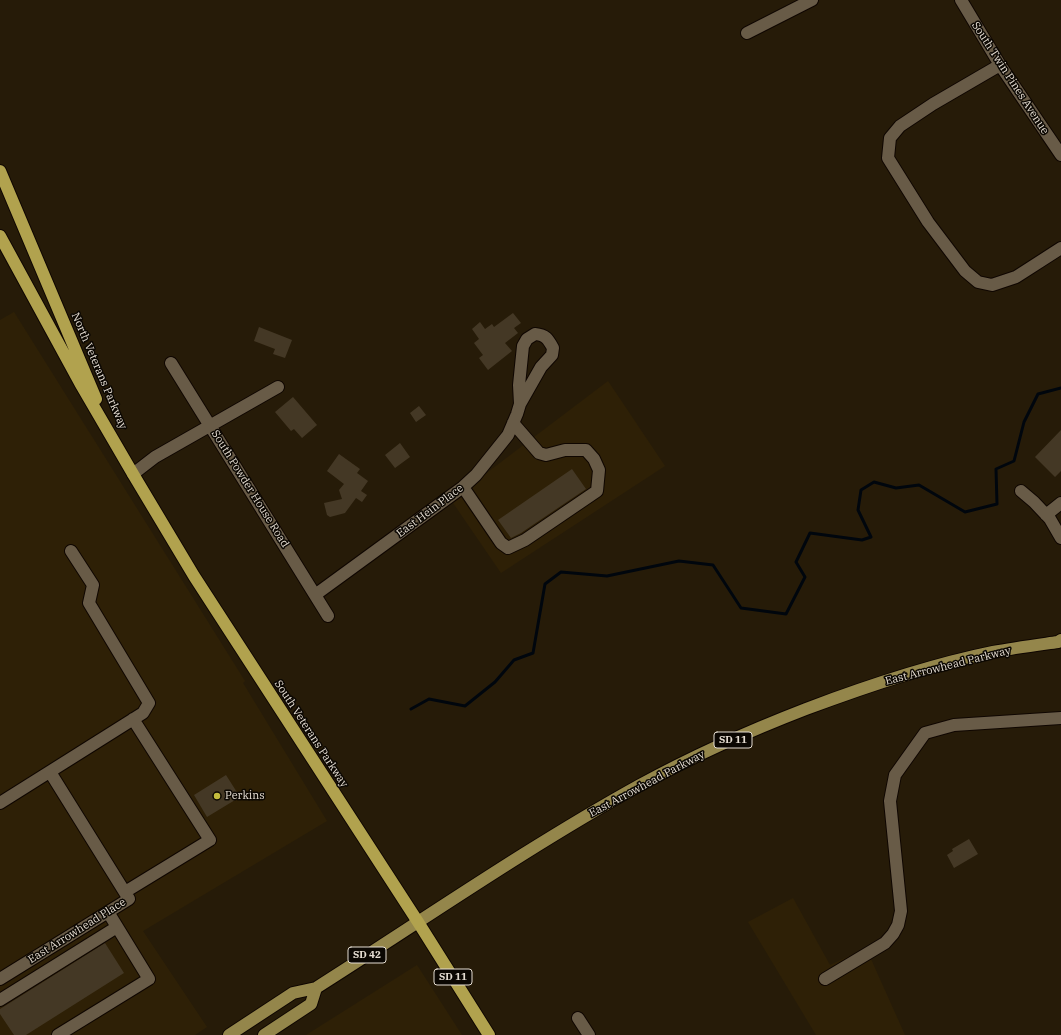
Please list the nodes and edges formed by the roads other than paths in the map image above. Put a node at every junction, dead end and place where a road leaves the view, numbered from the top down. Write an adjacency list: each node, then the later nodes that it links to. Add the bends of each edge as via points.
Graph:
1 (812, 0): 3 (street)
2 (960, 0): 4 (street, South Twin Pines Avenue)
3 (747, 33)
4 (1000, 65): 5 (street, South Twin Pines Avenue); 8 (street, via 900,126 890,138 888,158 928,222 965,271 978,282 992,285 1016,277)
5 (1061, 155)
6 (0, 171): 14 (highway, North Veterans Parkway)
7 (0, 236): 14 (highway, North Veterans Parkway)
8 (1061, 248)
9 (171, 363): 13 (street, South Powder House Road)
10 (278, 387): 13 (street)
11 (520, 404): 11 (street, East Hein Place, via 541,367 552,355 553,348 544,335 535,334 527,339 523,346); 12 (street, East Hein Place)
12 (513, 423): 16 (street, East Hein Place, via 508,435); 16 (street, via 539,453 546,455 566,450 586,450 599,470 597,491 525,540 508,548 501,543)
13 (210, 426): 15 (street); 22 (street, South Powder House Road)
14 (117, 448): 15 (highway, South Veterans Parkway)
15 (132, 474): 31 (highway, South Veterans Parkway, via 194,576)
16 (463, 488): 22 (street, East Hein Place)
17 (1021, 491): 19 (street)
18 (1061, 503): 19 (street)
19 (1046, 514): 20 (street)
20 (1061, 538)
21 (71, 551): 26 (street, via 93,585 89,603 149,702 143,713)
22 (315, 595): 23 (street, South Powder House Road)
23 (328, 616)
24 (1060, 642): 31 (main road, East Arrowhead Parkway / SD 11, via 993,652 914,672 847,693 740,736 648,781 578,821)
25 (1061, 718): 34 (street, via 954,725 925,733 895,775 890,801 901,911 898,925 885,943)
26 (133, 719): 27 (street); 29 (street, via 210,840)
27 (50, 772): 28 (street); 29 (street, East Arrowhead Place)
28 (0, 804)
29 (125, 892): 30 (street, East Arrowhead Place, via 130,898)
30 (108, 912): 32 (street); 33 (street, East Arrowhead Place)
31 (418, 922): 35 (main road, East Arrowhead Parkway / SD 42); 38 (highway, South Veterans Parkway / SD 11)
32 (117, 927): 36 (street); 39 (street, via 149,979)
33 (0, 979)
34 (825, 979)
35 (316, 988): 40 (main road, East Arrowhead Parkway / SD 42, via 294,993); 41 (main road, via 311,1004)
36 (0, 1000)
37 (578, 1018): 42 (street)
38 (489, 1034)
39 (58, 1035)
40 (229, 1035)
41 (264, 1035)
42 (589, 1035)

